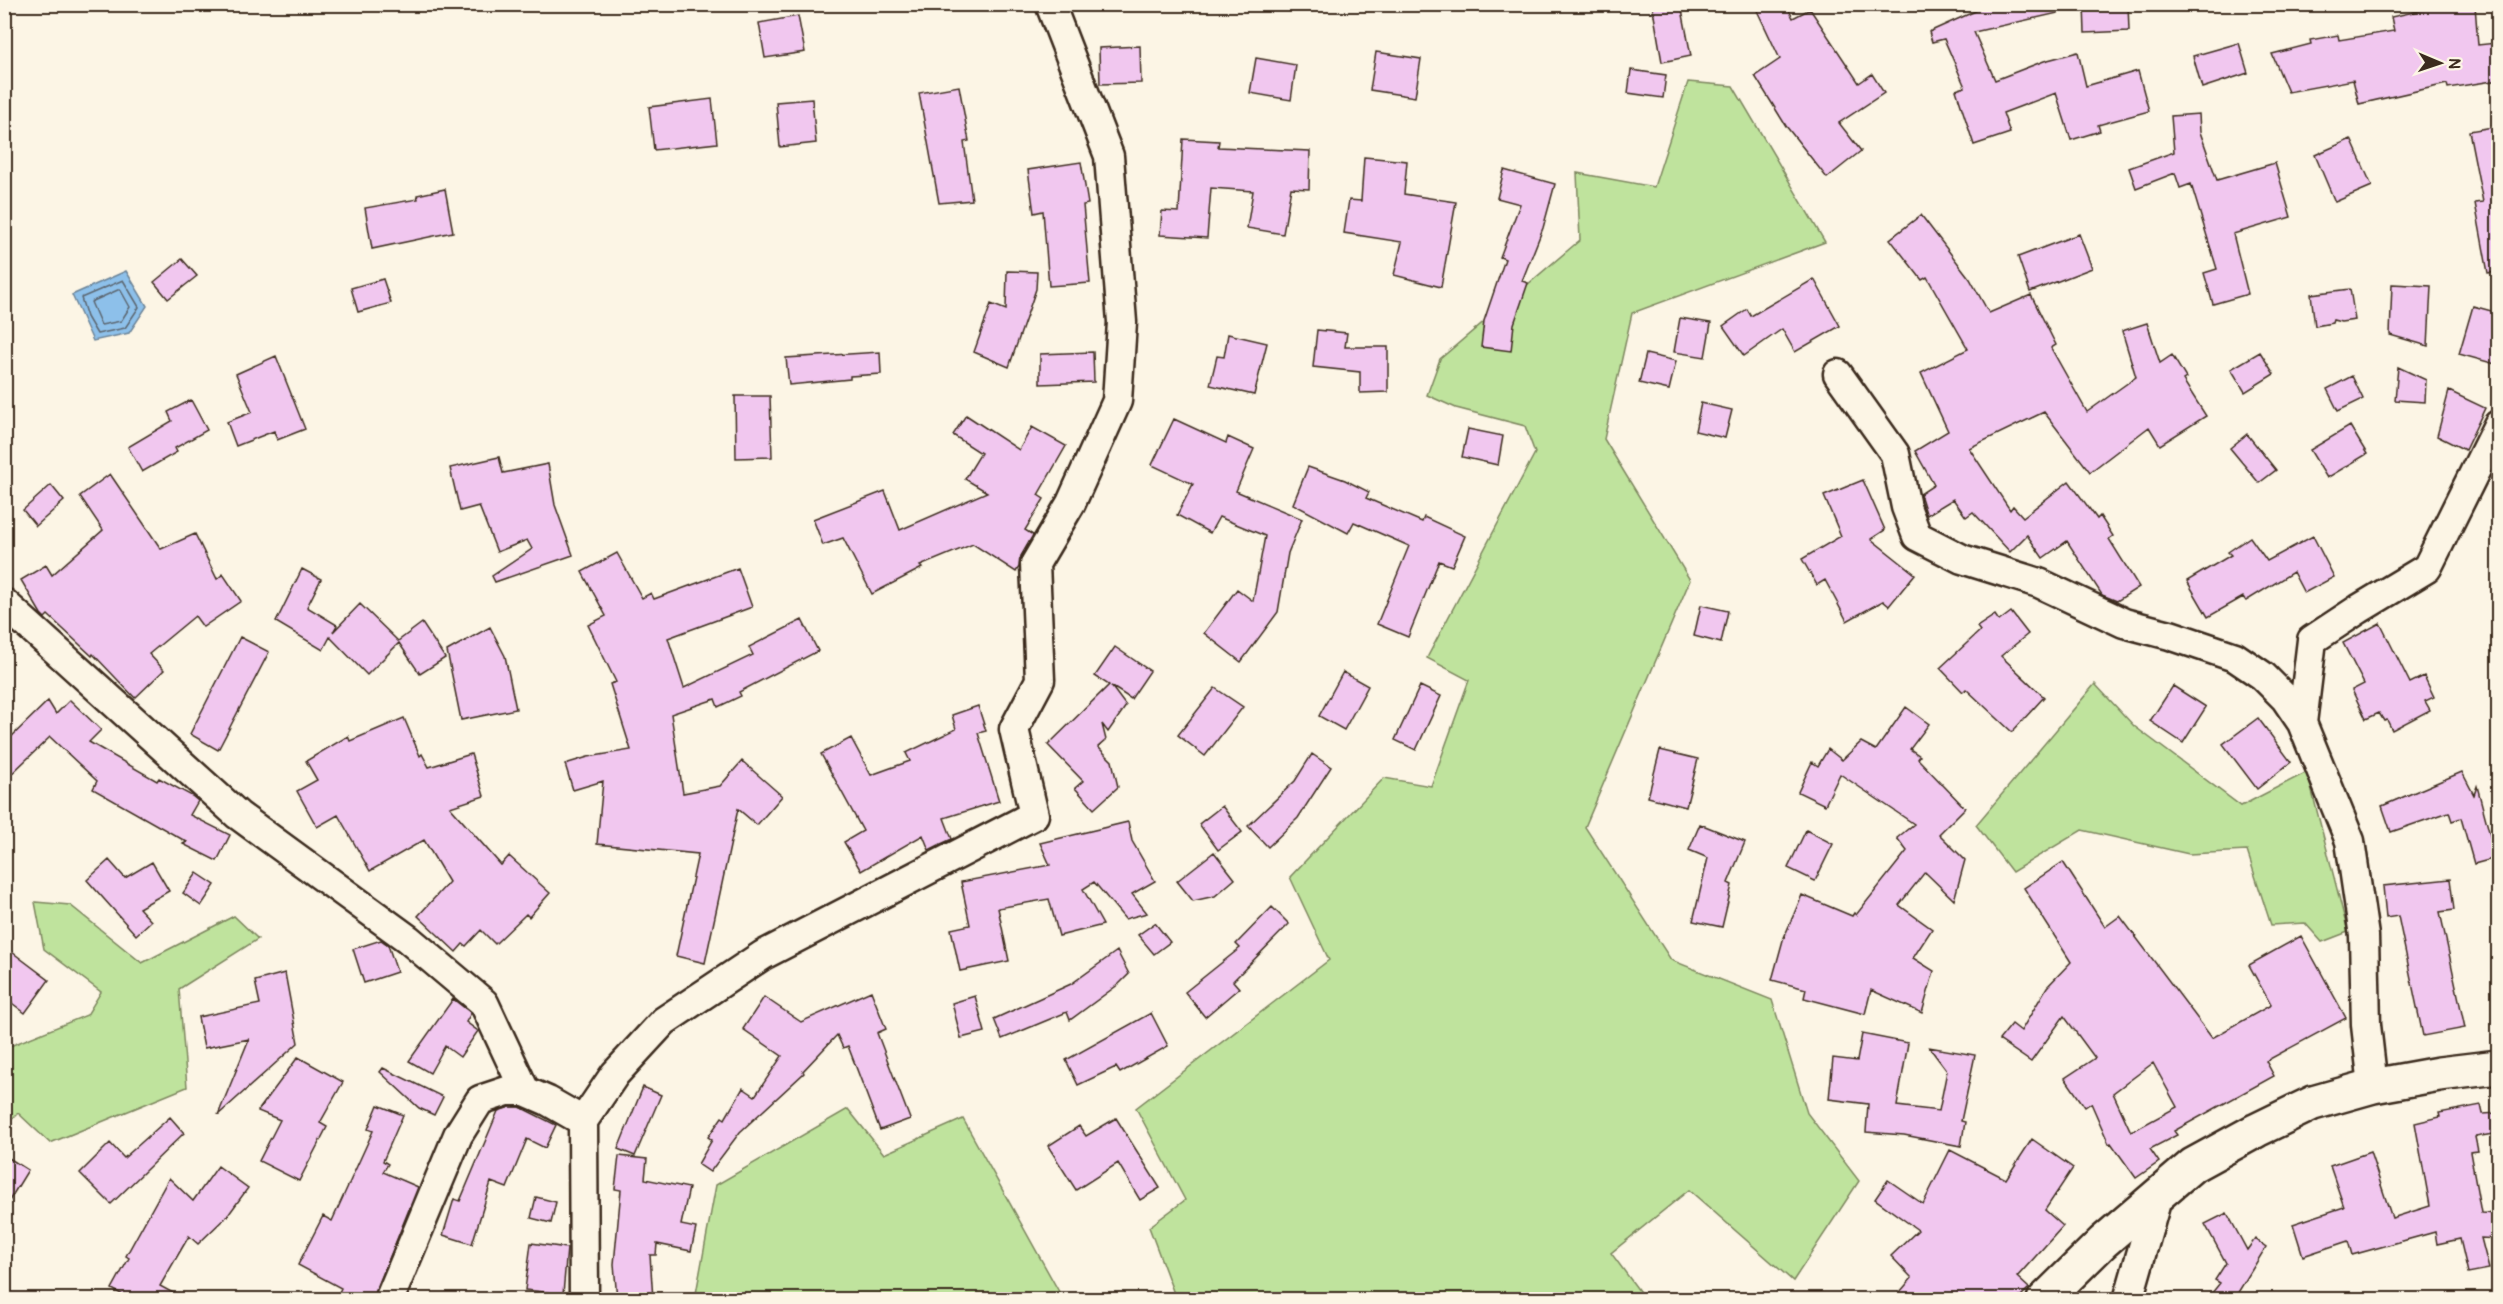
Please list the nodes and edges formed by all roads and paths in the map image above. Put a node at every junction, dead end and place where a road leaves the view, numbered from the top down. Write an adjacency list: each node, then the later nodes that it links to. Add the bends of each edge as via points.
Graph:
1 (1050, 4): 9 (street, via 1110,156 1122,322 1117,401 1071,502 1035,564 1040,681 1014,729 1034,815 763,955 674,1015 615,1074)
2 (1838, 374): 5 (street, via 1895,454 1906,507 1917,536 1962,559 2039,583 2124,623 2235,657 2263,676)
3 (2499, 425): 5 (street, via 2427,568 2312,640)
4 (4, 603): 8 (street, via 238,815 408,939 484,1004)
5 (2302, 723): 7 (street, via 2350,841 2364,936 2366,1025)
6 (2499, 1067): 7 (main road)
7 (2373, 1086): 10 (main road, via 2313,1103 2257,1130 2193,1166)
8 (525, 1091): 9 (street); 11 (street, via 507,1090 480,1100 458,1135)
9 (583, 1121): 12 (street)
10 (2158, 1195): 13 (main road); 14 (street)
11 (388, 1299)
12 (584, 1299)
13 (2044, 1299)
14 (2128, 1299)

